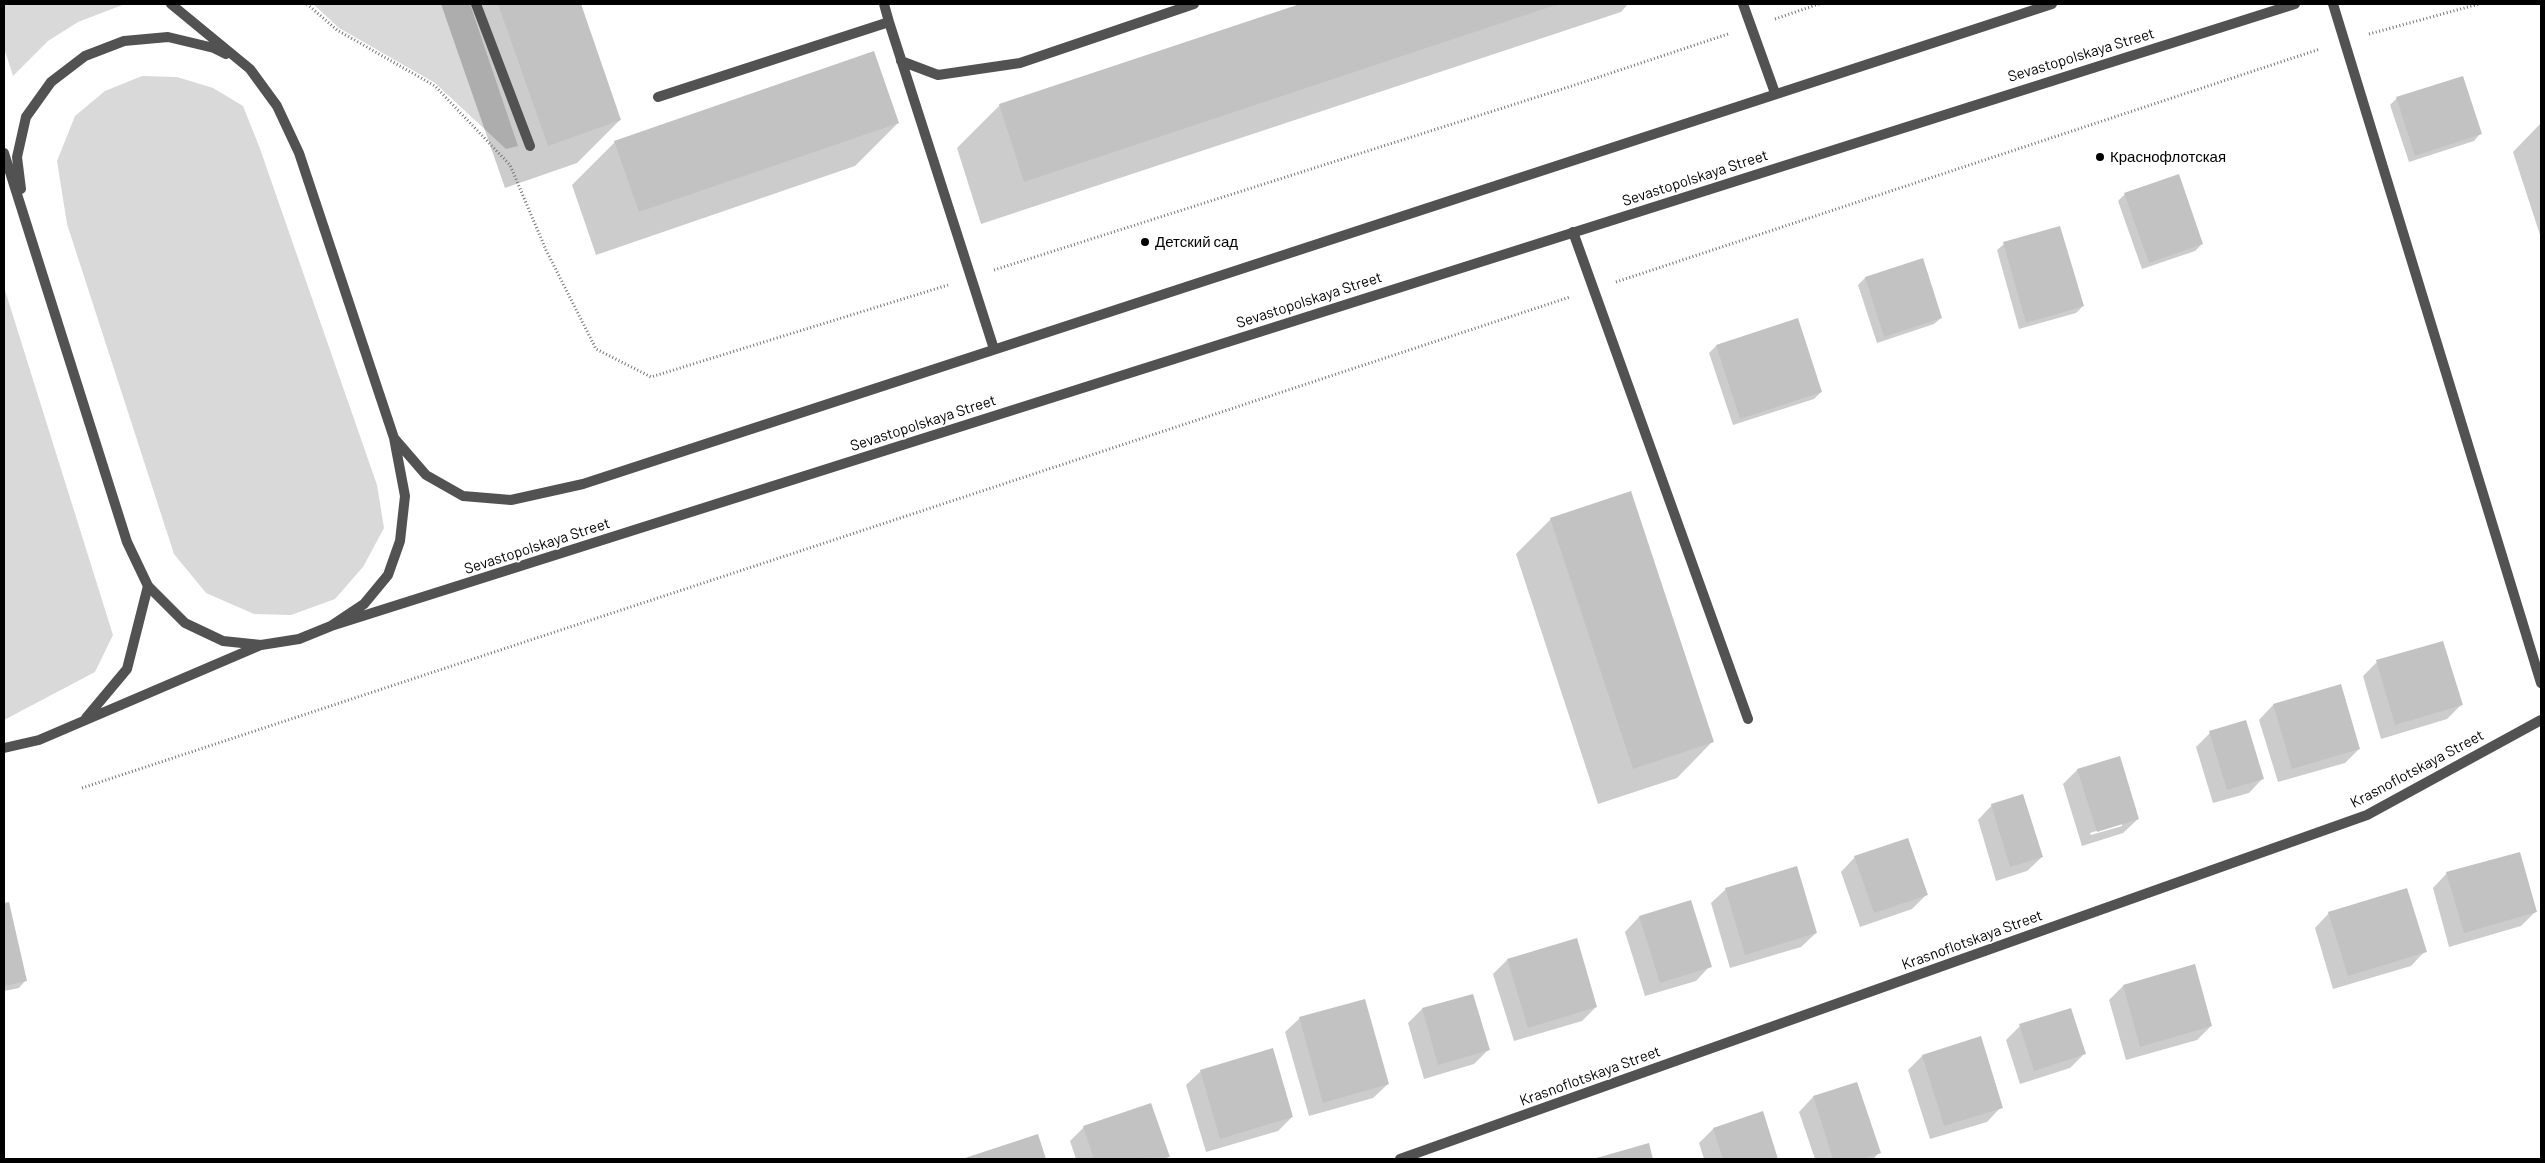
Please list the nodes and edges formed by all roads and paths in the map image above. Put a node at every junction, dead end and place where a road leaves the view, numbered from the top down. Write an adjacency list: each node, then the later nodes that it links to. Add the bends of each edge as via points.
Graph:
1 (171, 4): 16 (street)
2 (307, 4): 23 (path, via 337,30 434,86 510,165 546,250 596,349 651,377)
3 (476, 4): 19 (street)
4 (884, 4): 12 (street)
5 (1194, 4): 15 (street, via 1020,63 938,75)
6 (1743, 4): 13 (street)
7 (1819, 4): 13 (path)
8 (2052, 4): 17 (street)
9 (2295, 4): 22 (street, Sevastopolskaya Street)
10 (2332, 4): 14 (street)
11 (2479, 4): 14 (path)
12 (890, 22): 15 (street); 18 (street)
13 (1751, 26): 17 (street); 23 (path)
14 (2345, 41): 24 (path); 31 (street)
15 (902, 61): 23 (street)
16 (250, 68): 21 (street, via 214,48 168,37 124,40 85,56 51,82 26,117 17,157); 27 (street, via 276,106 299,153)
17 (1775, 93): 26 (street)
18 (658, 97)
19 (530, 146)
20 (4, 153): 21 (street)
21 (23, 209): 28 (street, via 127,542)
22 (1573, 232): 29 (street, Sevastopolskaya Street); 32 (street)
23 (970, 277): 26 (street)
24 (1606, 285)
25 (1578, 294): 36 (path)
26 (994, 349): 27 (street, via 583,484 511,500 463,496 426,475)
27 (394, 438): 29 (street, via 405,496 400,541 388,576 364,604)
28 (148, 586): 30 (street, via 185,623 223,640); 34 (street, via 127,669)
29 (331, 626): 30 (street, via 299,639)
30 (261, 645): 34 (street)
31 (2541, 683)
32 (1748, 719)
33 (2541, 720): 37 (street, Krasnoflotskaya Street, via 2367,816)
34 (84, 721): 35 (street, via 39,740)
35 (4, 748)
36 (82, 788)
37 (1400, 1159)

